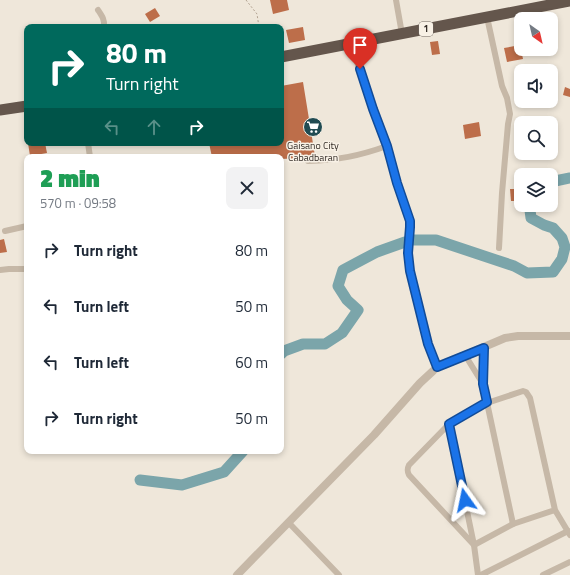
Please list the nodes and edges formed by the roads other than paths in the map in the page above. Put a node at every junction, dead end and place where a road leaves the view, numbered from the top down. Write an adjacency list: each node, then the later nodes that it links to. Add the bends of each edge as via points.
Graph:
1 (396, 0): 6 (street)
2 (570, 1): 4 (highway, 1)
3 (98, 10): 5 (street)
4 (487, 17): 6 (highway, 1); 15 (street, via 510,114)
5 (104, 24)
6 (402, 34): 7 (highway, 1)
7 (351, 44): 8 (highway, 1); 11 (street)
8 (284, 56)
9 (24, 106): 10 (highway)
10 (0, 110)
11 (387, 146): 12 (street, via 346,158); 21 (street, via 410,221 410,271 428,344)
12 (308, 162)
13 (24, 227): 14 (street)
14 (5, 231)
15 (499, 248)
16 (24, 269): 17 (street)
17 (0, 270)
18 (570, 336): 19 (street, via 518,336 505,338)
19 (484, 348): 20 (street); 22 (street)
20 (465, 355): 21 (street); 22 (street)
21 (437, 367): 26 (street)
22 (483, 384): 23 (street)
23 (487, 402): 24 (street); 25 (street, via 523,391 530,398); 27 (street)
24 (449, 424): 29 (street); 29 (street, via 409,465 408,472)
25 (555, 510): 27 (street); 28 (street)
26 (289, 523): 31 (street); 32 (street)
27 (513, 524): 29 (street)
28 (569, 533): 34 (street)
29 (474, 545): 33 (street)
30 (570, 562): 35 (street)
31 (236, 575)
32 (339, 575)
33 (478, 575)
34 (481, 575)
35 (543, 575)

